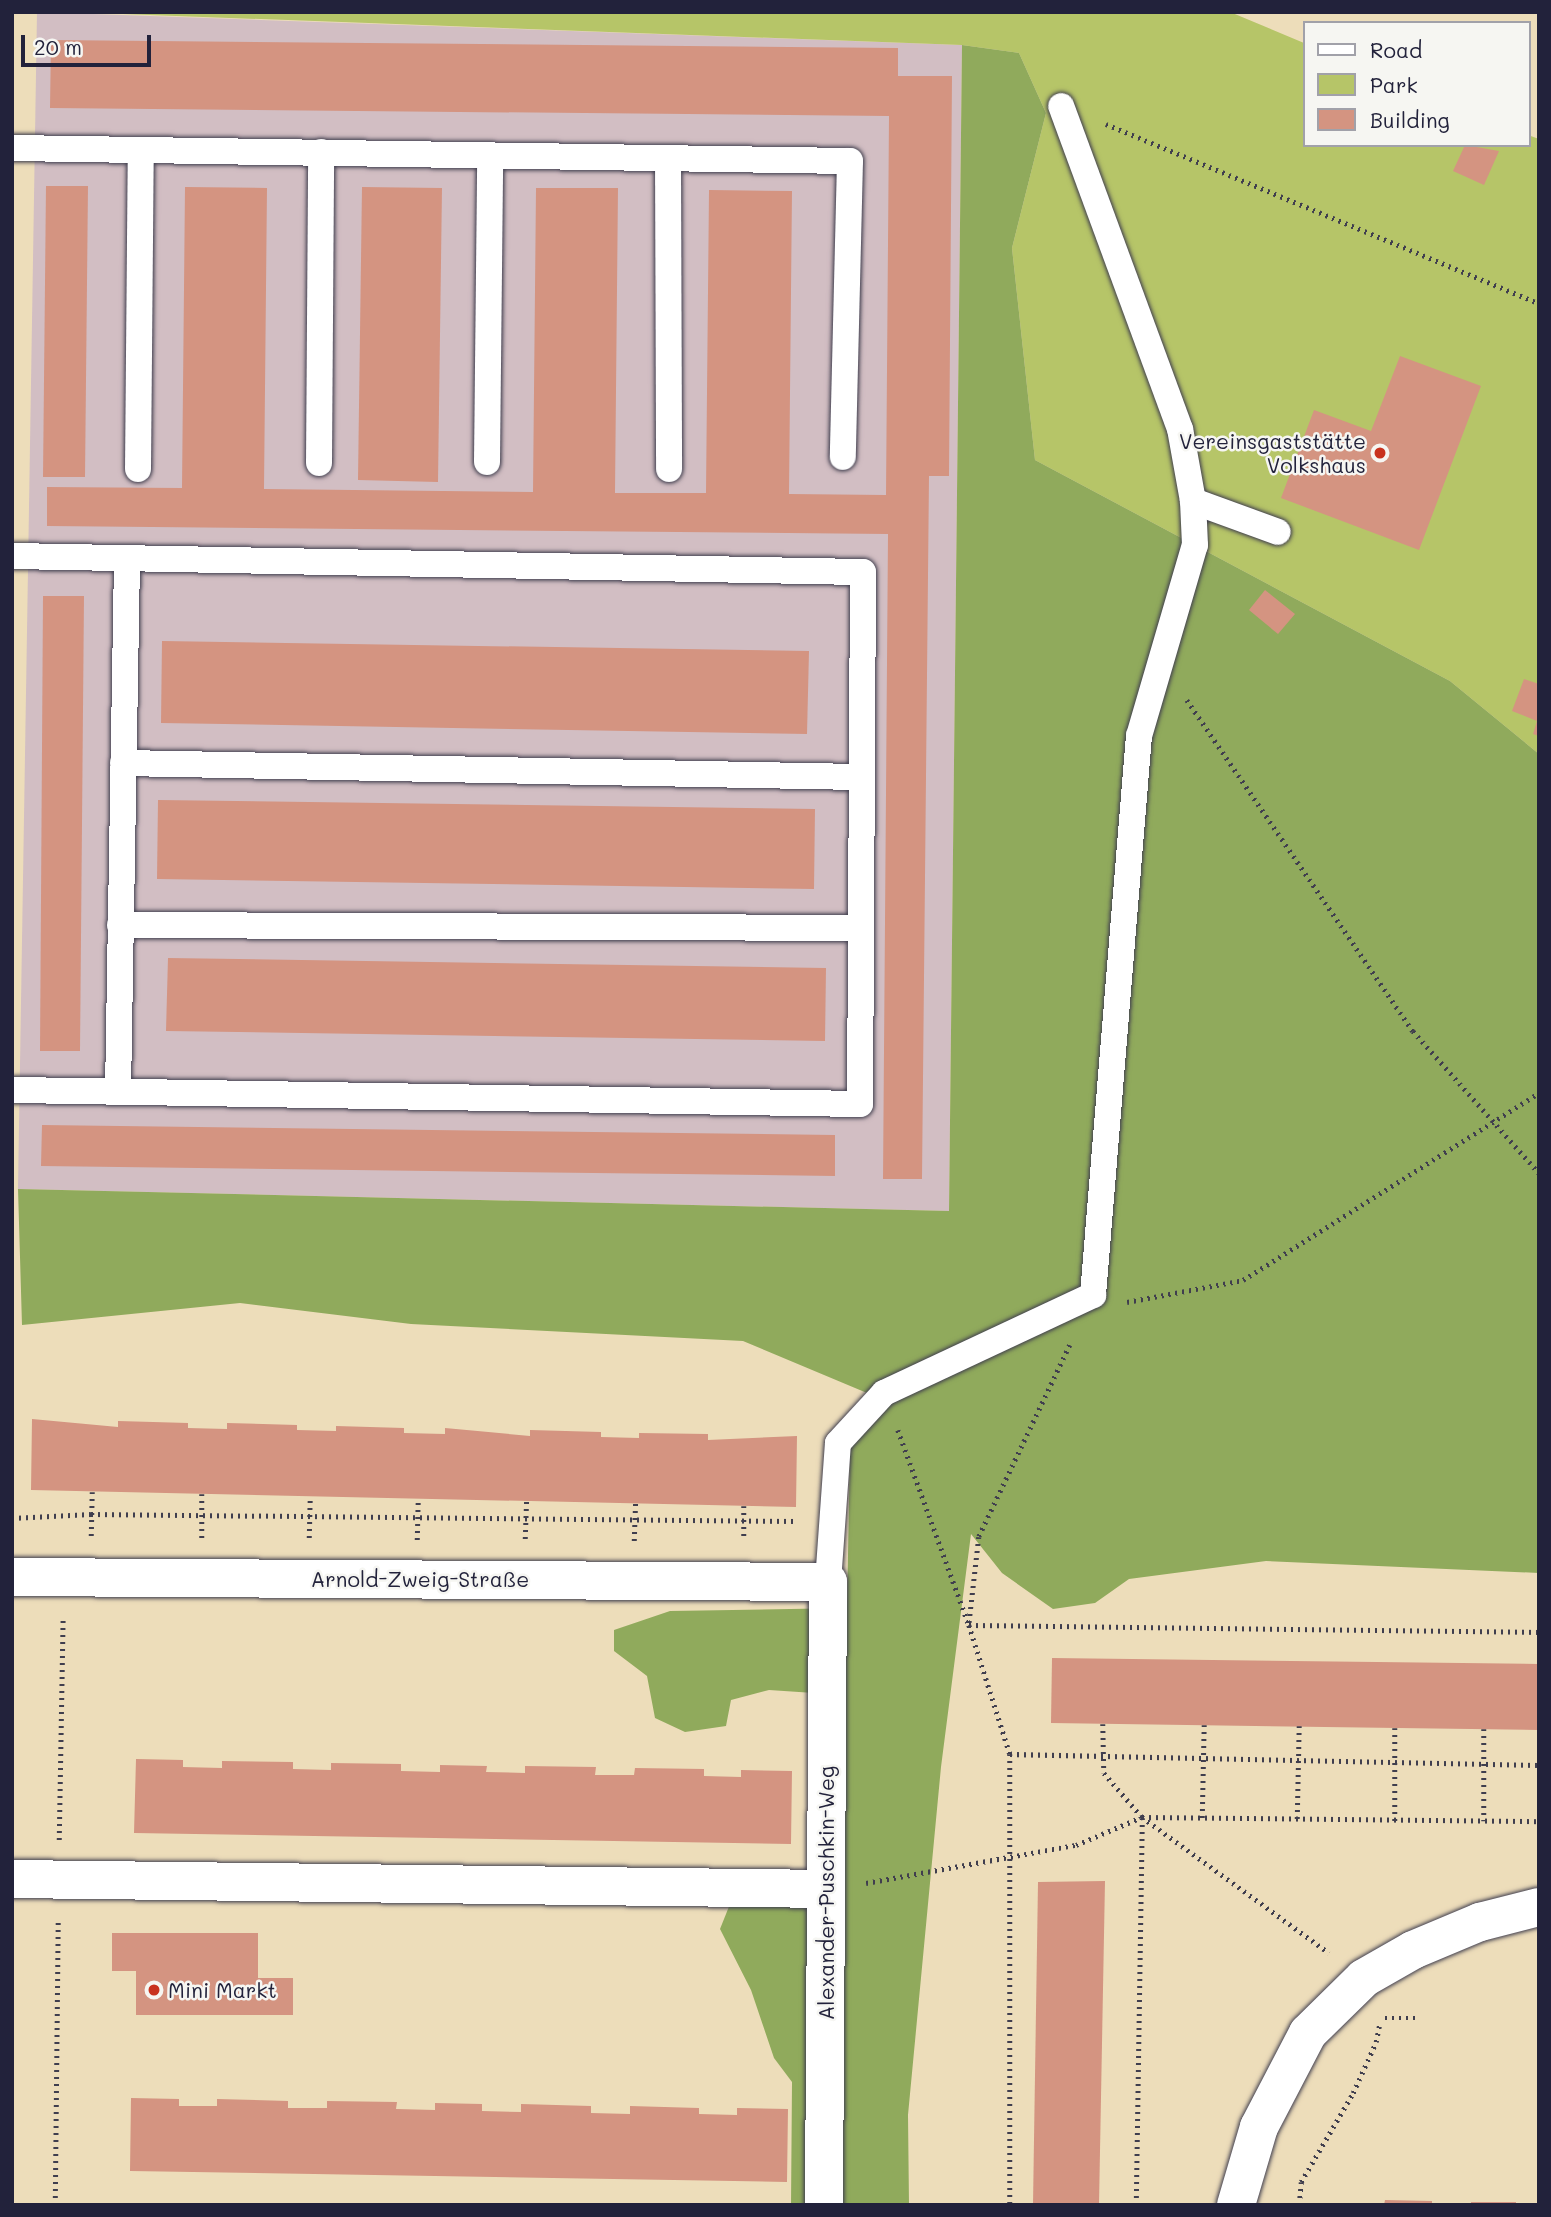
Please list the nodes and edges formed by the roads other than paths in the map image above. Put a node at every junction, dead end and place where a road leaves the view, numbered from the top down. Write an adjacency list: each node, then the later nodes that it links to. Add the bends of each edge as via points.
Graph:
1 (1061, 106): 12 (lane, via 1180,429)
2 (12, 148): 3 (lane)
3 (141, 150): 4 (lane); 10 (lane)
4 (321, 152): 5 (lane); 9 (lane)
5 (491, 155): 6 (lane); 8 (lane)
6 (668, 158): 7 (lane, via 850,161); 11 (lane)
7 (843, 457)
8 (487, 462)
9 (319, 463)
10 (138, 469)
11 (669, 469)
12 (1193, 501): 13 (lane); 23 (lane, via 1195,545 1139,736 1093,1295 884,1393 838,1443)
13 (1278, 532)
14 (12, 556): 15 (lane)
15 (127, 558): 16 (lane); 17 (lane, via 863,572)
16 (123, 763): 17 (lane); 18 (lane)
17 (861, 777): 19 (lane)
18 (120, 925): 19 (lane); 21 (lane)
19 (860, 928): 21 (lane, via 860,1104)
20 (12, 1090): 21 (lane)
21 (118, 1092)
22 (12, 1577): 23 (street, Arnold-Zweig-Straße)
23 (828, 1582): 25 (street, Alexander-Puschkin-Weg)
24 (12, 1879): 25 (street)
25 (826, 1889): 27 (street, Alexander-Puschkin-Weg)
26 (1539, 1907): 28 (street, via 1480,1923 1413,1950 1364,1978 1308,2033 1259,2127)
27 (824, 2205)
28 (1236, 2205)

